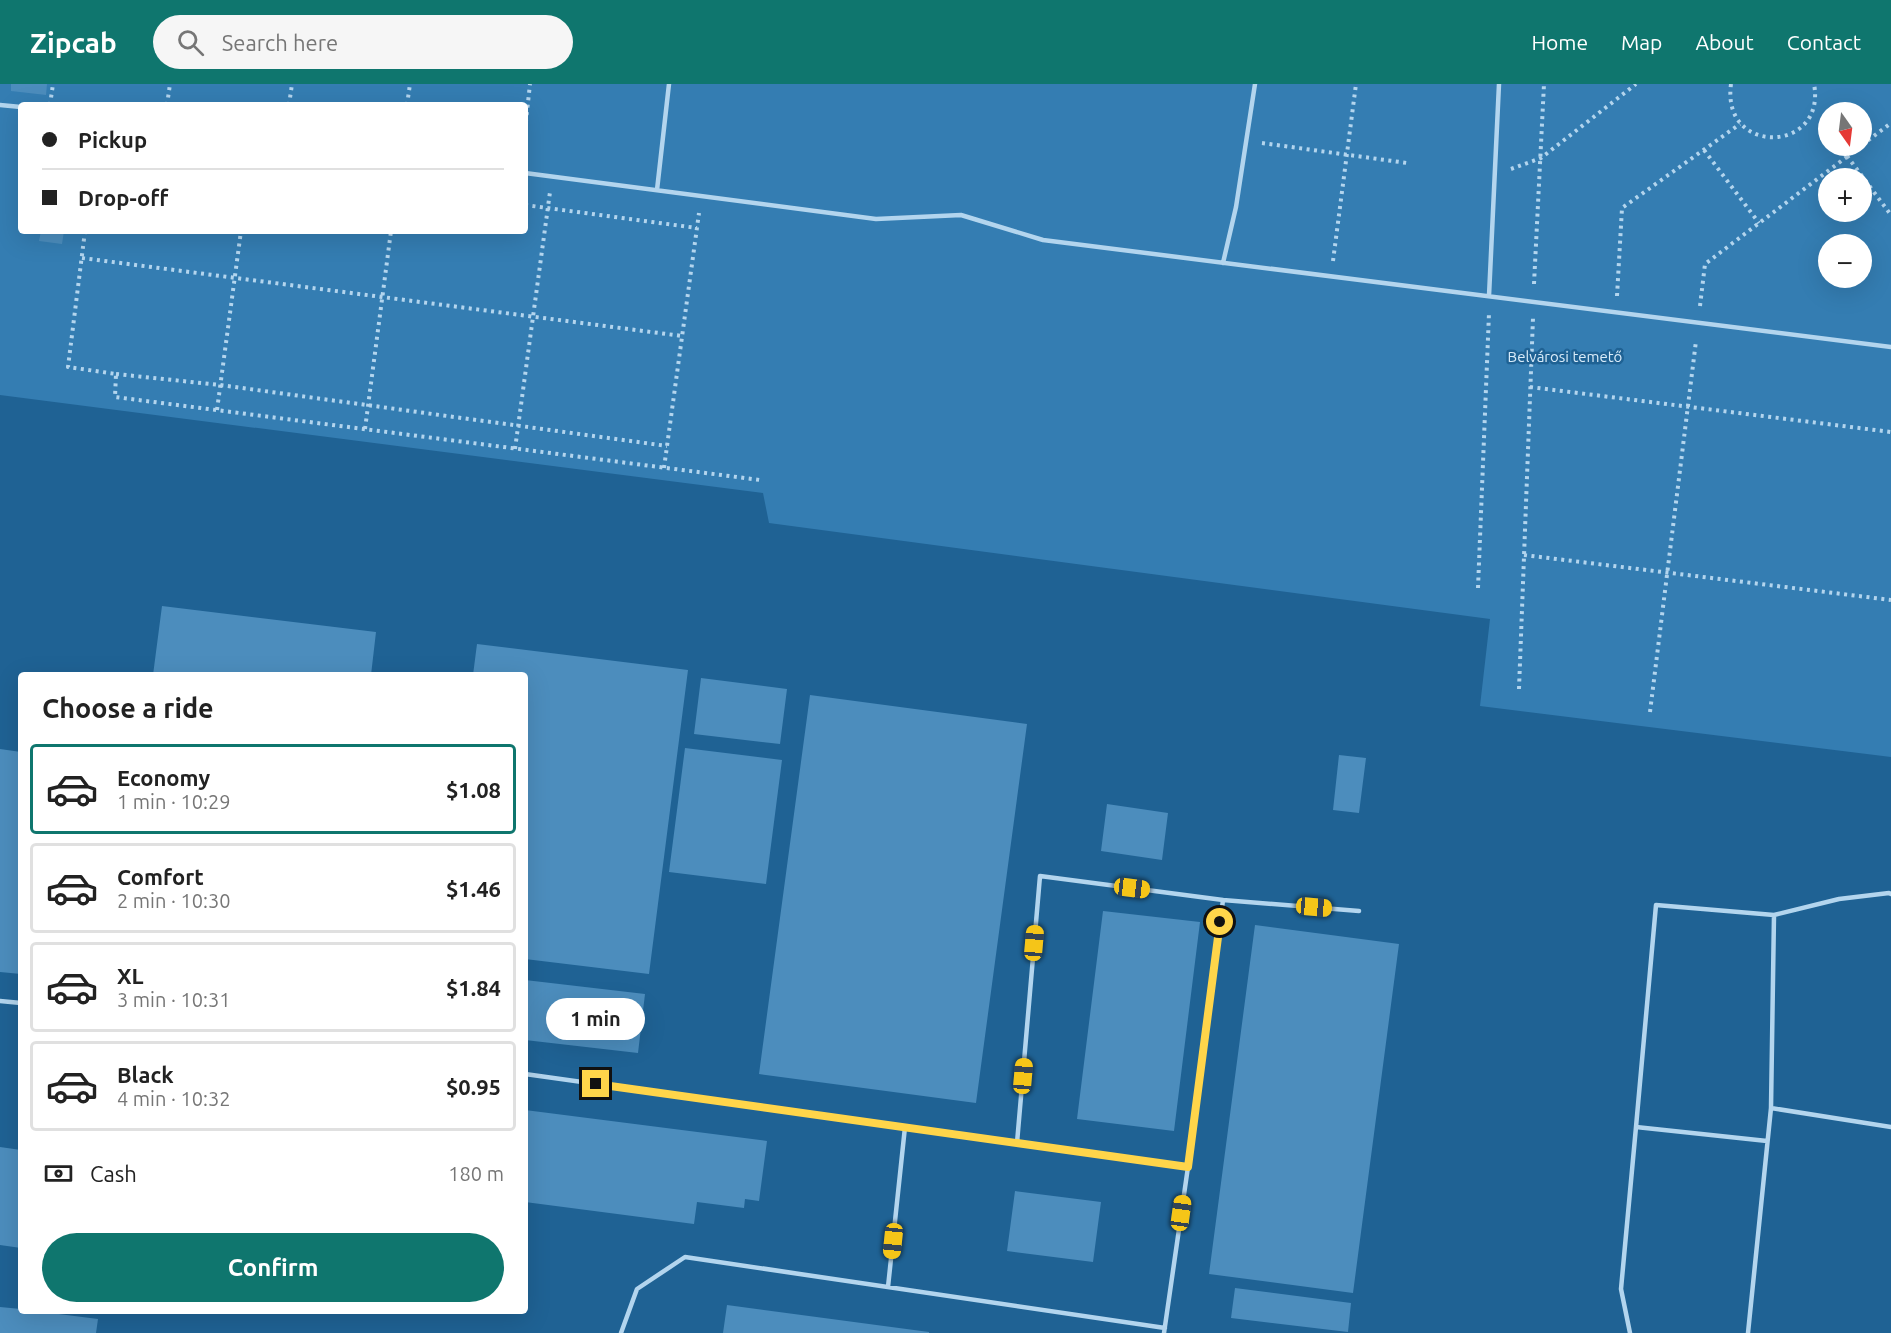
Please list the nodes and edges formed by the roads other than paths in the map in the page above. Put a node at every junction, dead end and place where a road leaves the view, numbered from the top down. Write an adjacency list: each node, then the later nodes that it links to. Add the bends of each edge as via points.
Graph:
1 (669, 84): 7 (lane)
2 (1255, 84): 8 (lane)
3 (1499, 84): 9 (lane)
4 (0, 105): 5 (lane)
5 (18, 107)
6 (528, 173): 7 (lane)
7 (657, 190): 8 (lane, via 876,219 961,215 1043,240)
8 (1223, 263): 9 (lane)
9 (1489, 296): 10 (lane)
10 (1891, 347)
11 (1891, 894): 14 (lane, via 1839,899)
12 (1223, 900): 13 (lane); 23 (lane, via 1040,876); 24 (lane)
13 (1359, 911)
14 (1774, 915): 18 (lane); 20 (lane, via 1656,905)
15 (0, 1000): 16 (lane)
16 (18, 1003)
17 (528, 1074): 19 (lane)
18 (1771, 1108): 21 (lane); 22 (lane)
19 (905, 1127): 23 (lane); 25 (lane)
20 (1636, 1127): 22 (lane); 28 (lane, via 1622,1289)
21 (1891, 1127)
22 (1767, 1141): 29 (lane)
23 (1017, 1143): 24 (lane)
24 (1188, 1167): 26 (lane)
25 (888, 1287): 26 (lane); 27 (lane, via 685,1257 637,1289)
26 (1164, 1331)
27 (621, 1333)
28 (1630, 1333)
29 (1748, 1333)

